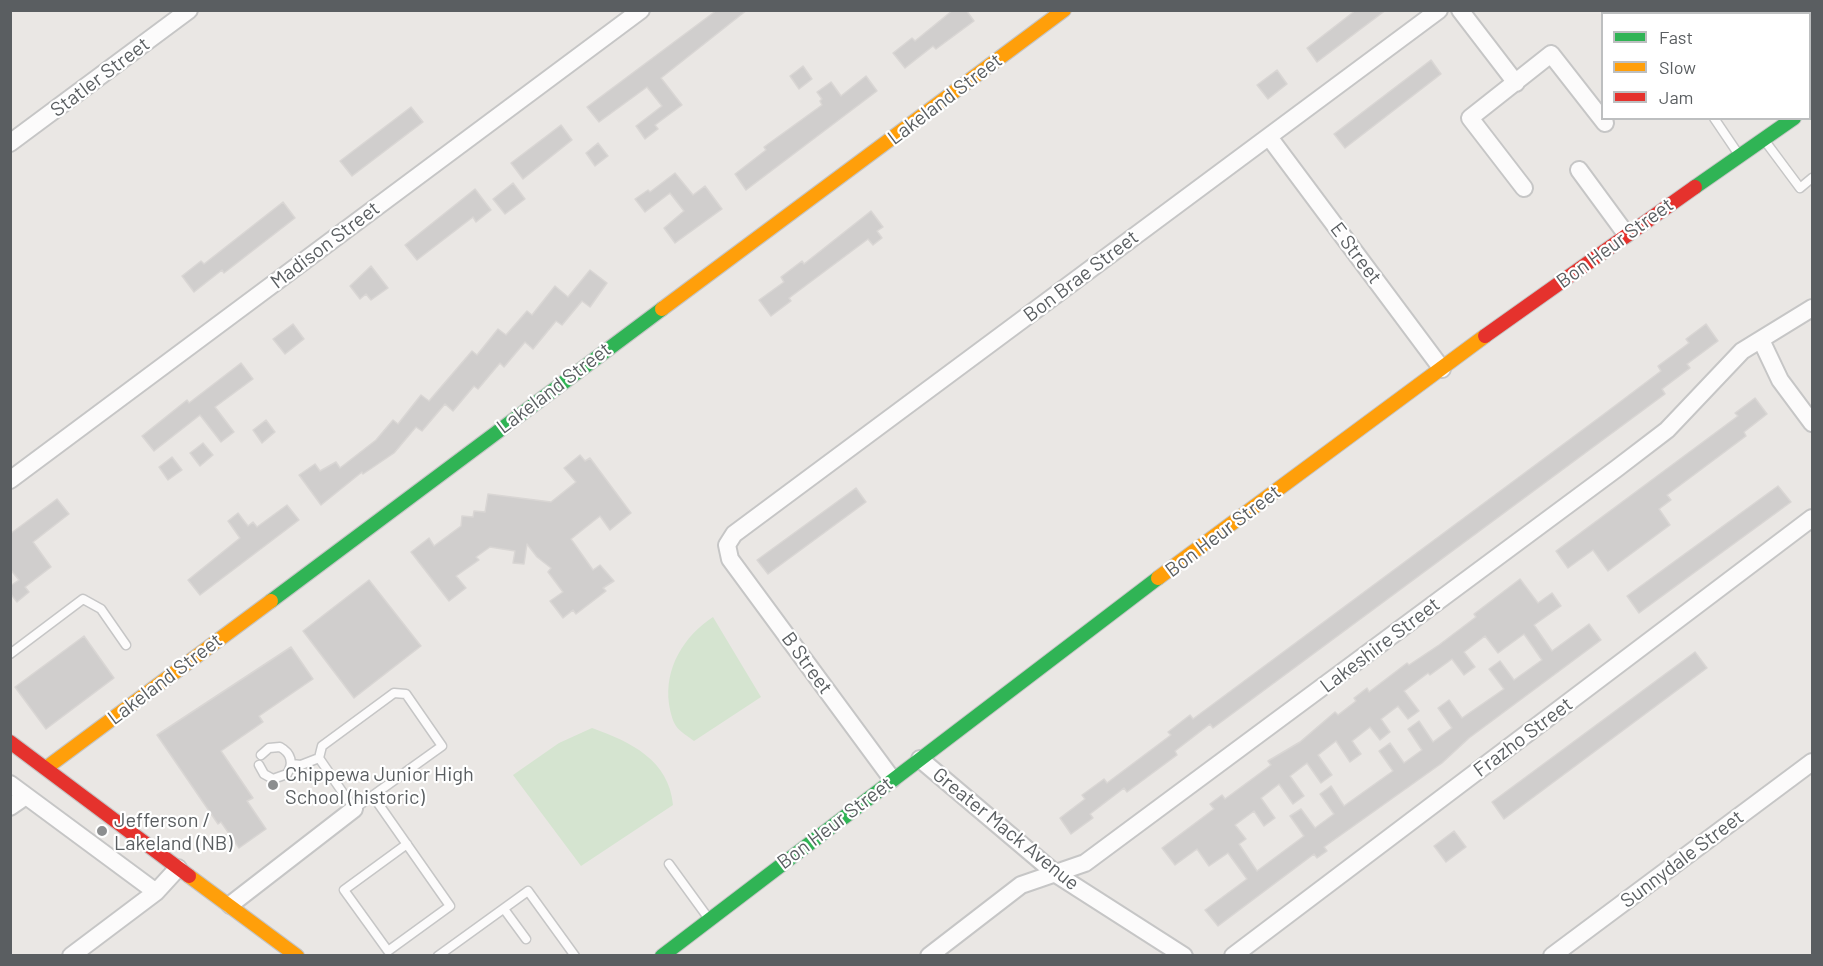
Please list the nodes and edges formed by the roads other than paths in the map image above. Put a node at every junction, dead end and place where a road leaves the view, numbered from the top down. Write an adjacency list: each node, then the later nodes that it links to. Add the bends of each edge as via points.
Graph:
1 (189, 10): 14 (street, Statler Street)
2 (640, 10): 24 (street, Madison Street)
3 (1064, 10): 36 (street, Lakeland Street)
4 (1439, 10): 12 (street, Bon Brae Street)
5 (1460, 10): 6 (street)
6 (1516, 83): 7 (street, via 1551,54); 18 (street, via 1470,118)
7 (1601, 118)
8 (1603, 120): 11 (street)
9 (1715, 120): 15 (lane)
10 (1791, 120): 13 (street, Bon Heur Street)
11 (1605, 123)
12 (1269, 137): 22 (street, E Street); 26 (street, Bon Brae Street, via 742,528)
13 (1764, 139): 15 (street, Bon Heur Street); 17 (lane, via 1800,188)
14 (10, 143)
15 (1740, 156): 19 (street, Bon Heur Street)
16 (1579, 170): 19 (street)
17 (1812, 178)
18 (1524, 188)
19 (1626, 234): 22 (street, Bon Heur Street)
20 (1812, 308): 21 (street, Lakeshire Street)
21 (1761, 340): 23 (street, via 1780,380); 46 (street, Lakeshire Street, via 1742,351 1667,430 1616,469 1085,863)
22 (1442, 369): 32 (street, Bon Heur Street)
23 (1812, 423)
24 (10, 480)
25 (1812, 519): 59 (street, Frazho Street)
26 (727, 545): 37 (street, B Street, via 730,559)
27 (126, 645): 28 (lane, via 101,609 83,599)
28 (10, 654)
29 (10, 742): 36 (street)
30 (261, 755): 34 (lane, via 269,748 280,747)
31 (319, 758): 34 (lane, via 301,765); 39 (lane, via 322,746 394,693 406,694 442,746); 42 (lane)
32 (920, 759): 37 (street, Bon Heur Street); 46 (street, Greater Mack Avenue)
33 (1812, 762): 60 (street, Sunnydale Street)
34 (291, 764): 35 (lane, via 287,774 273,779)
35 (259, 765)
36 (46, 768): 45 (street)
37 (892, 779): 50 (street, Bon Heur Street)
38 (10, 784): 40 (street)
39 (373, 795): 42 (lane); 43 (lane)
40 (26, 796): 41 (street); 47 (street)
41 (10, 807)
42 (354, 809): 48 (street)
43 (407, 844): 43 (lane, via 450,906 388,951 344,890)
44 (669, 864): 50 (lane)
45 (178, 868): 47 (street); 48 (street)
46 (1056, 874): 57 (street, Lakeshire Street, via 1021,885); 58 (street, Greater Mack Avenue)
47 (156, 892): 52 (street)
48 (230, 905): 53 (street)
49 (504, 909): 51 (lane); 54 (lane); 55 (lane, via 528,891)
50 (710, 919): 56 (street, Bon Heur Street)
51 (526, 939)
52 (71, 956)
53 (297, 956)
54 (438, 956)
55 (575, 956)
56 (662, 956)
57 (929, 956)
58 (1184, 956)
59 (1233, 956)
60 (1552, 956)

